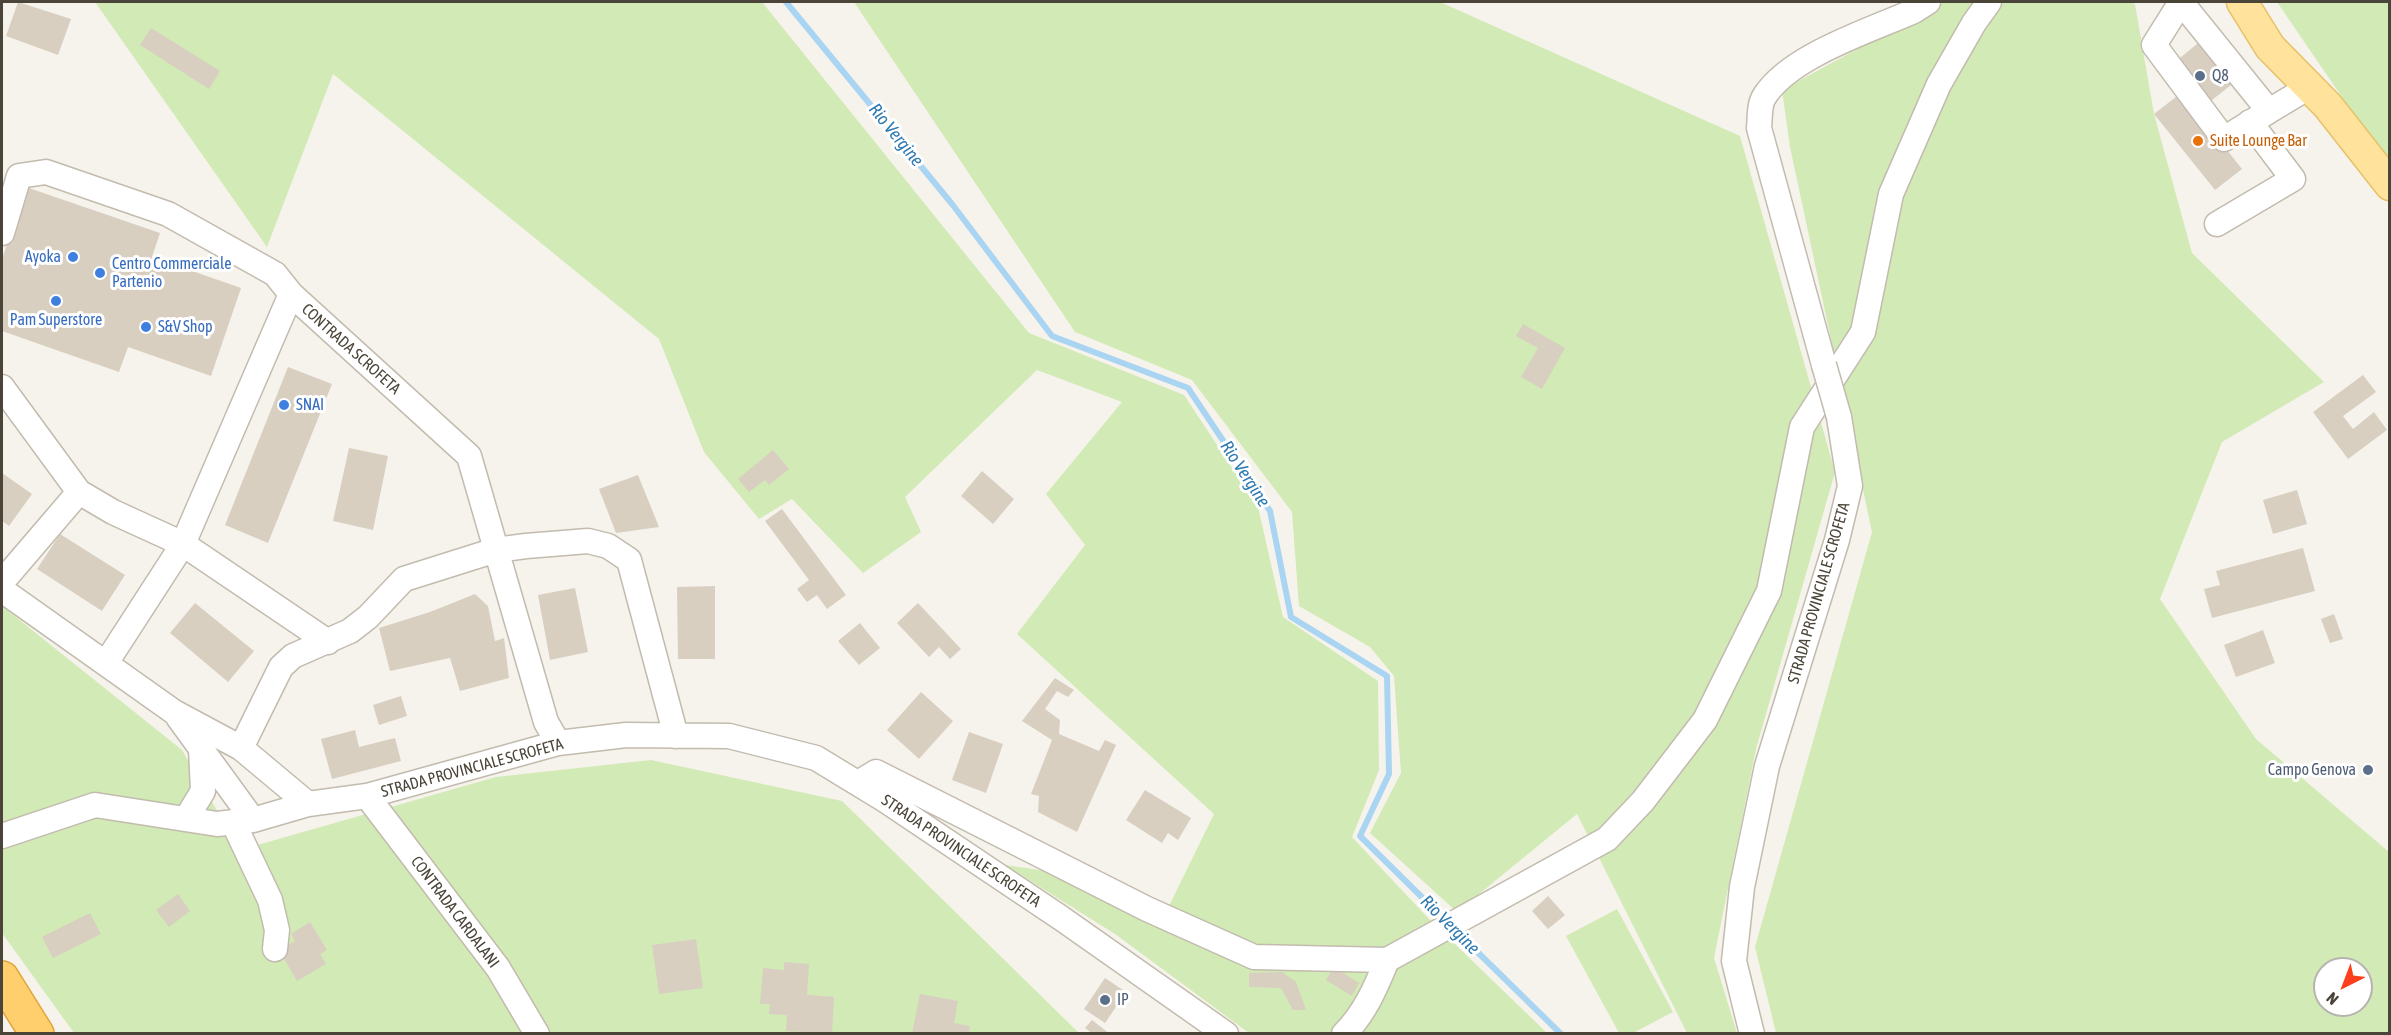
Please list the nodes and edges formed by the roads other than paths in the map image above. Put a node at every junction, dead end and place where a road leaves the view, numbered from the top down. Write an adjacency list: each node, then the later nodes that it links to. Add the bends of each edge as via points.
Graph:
1 (1928, 2): 40 (street, STRADA PROVINCIALE SCROFETA, bridge, via 1816,54 1778,79 1762,99 1759,128 1839,417 1850,486 1767,766 1742,887 1734,961)
2 (1989, 2): 34 (street, via 1939,84 1891,194 1863,332 1802,427 1769,591 1705,720 1643,801 1607,839)
3 (2228, 2): 7 (main road)
4 (2242, 2): 7 (main road)
5 (2259, 2): 8 (main road, via 2284,38)
6 (2199, 9): 9 (street); 9 (street, via 2181,2 2154,45 2224,139)
7 (2270, 47): 8 (main road)
8 (2304, 82): 9 (street); 10 (main road)
9 (2260, 116): 11 (street, via 2293,179)
10 (2387, 178)
11 (2217, 224)
12 (2, 234): 13 (street, via 19,176 46,172 168,214 275,274)
13 (291, 294): 16 (street, CONTRADA SCROFETA); 17 (street, CONTRADA SCROFETA, via 469,456)
14 (3, 394): 15 (street)
15 (79, 492): 16 (street); 18 (street)
16 (183, 544): 20 (street); 21 (street, CONTRADA SCROFETA)
17 (496, 550): 20 (street, via 404,579 368,617); 23 (street, via 588,542 608,546 629,560); 24 (street, CONTRADA SCROFETA, via 546,722)
18 (2, 582)
19 (2, 590): 21 (street)
20 (328, 642): 25 (street, via 292,656 280,667)
21 (106, 663): 22 (street)
22 (174, 712): 25 (street); 26 (street)
23 (675, 736): 24 (street, STRADA PROVINCIALE SCROFETA, via 626,735); 27 (street, STRADA PROVINCIALE SCROFETA, via 729,736 816,758)
24 (558, 743): 28 (street, STRADA PROVINCIALE SCROFETA)
25 (241, 748): 29 (street)
26 (201, 749): 30 (street, via 203,791); 31 (street)
27 (858, 783): 34 (street, via 876,771 1147,909 1254,957); 38 (street, STRADA PROVINCIALE SCROFETA, via 1187,1015)
28 (366, 796): 29 (street, STRADA PROVINCIALE SCROFETA); 37 (street, CONTRADA CARDALANI, via 498,968)
29 (308, 804): 31 (street, STRADA PROVINCIALE SCROFETA)
30 (186, 819): 31 (street, STRADA PROVINCIALE SCROFETA, via 217,824); 32 (street, STRADA PROVINCIALE SCROFETA, via 94,805)
31 (243, 821): 33 (street, via 278,930)
32 (4, 835)
33 (275, 949)
34 (1387, 960): 39 (street, via 1375,990)
35 (2, 978): 36 (highway)
36 (37, 1034)
37 (537, 1034)
38 (1226, 1034)
39 (1344, 1034)
40 (1752, 1034)

